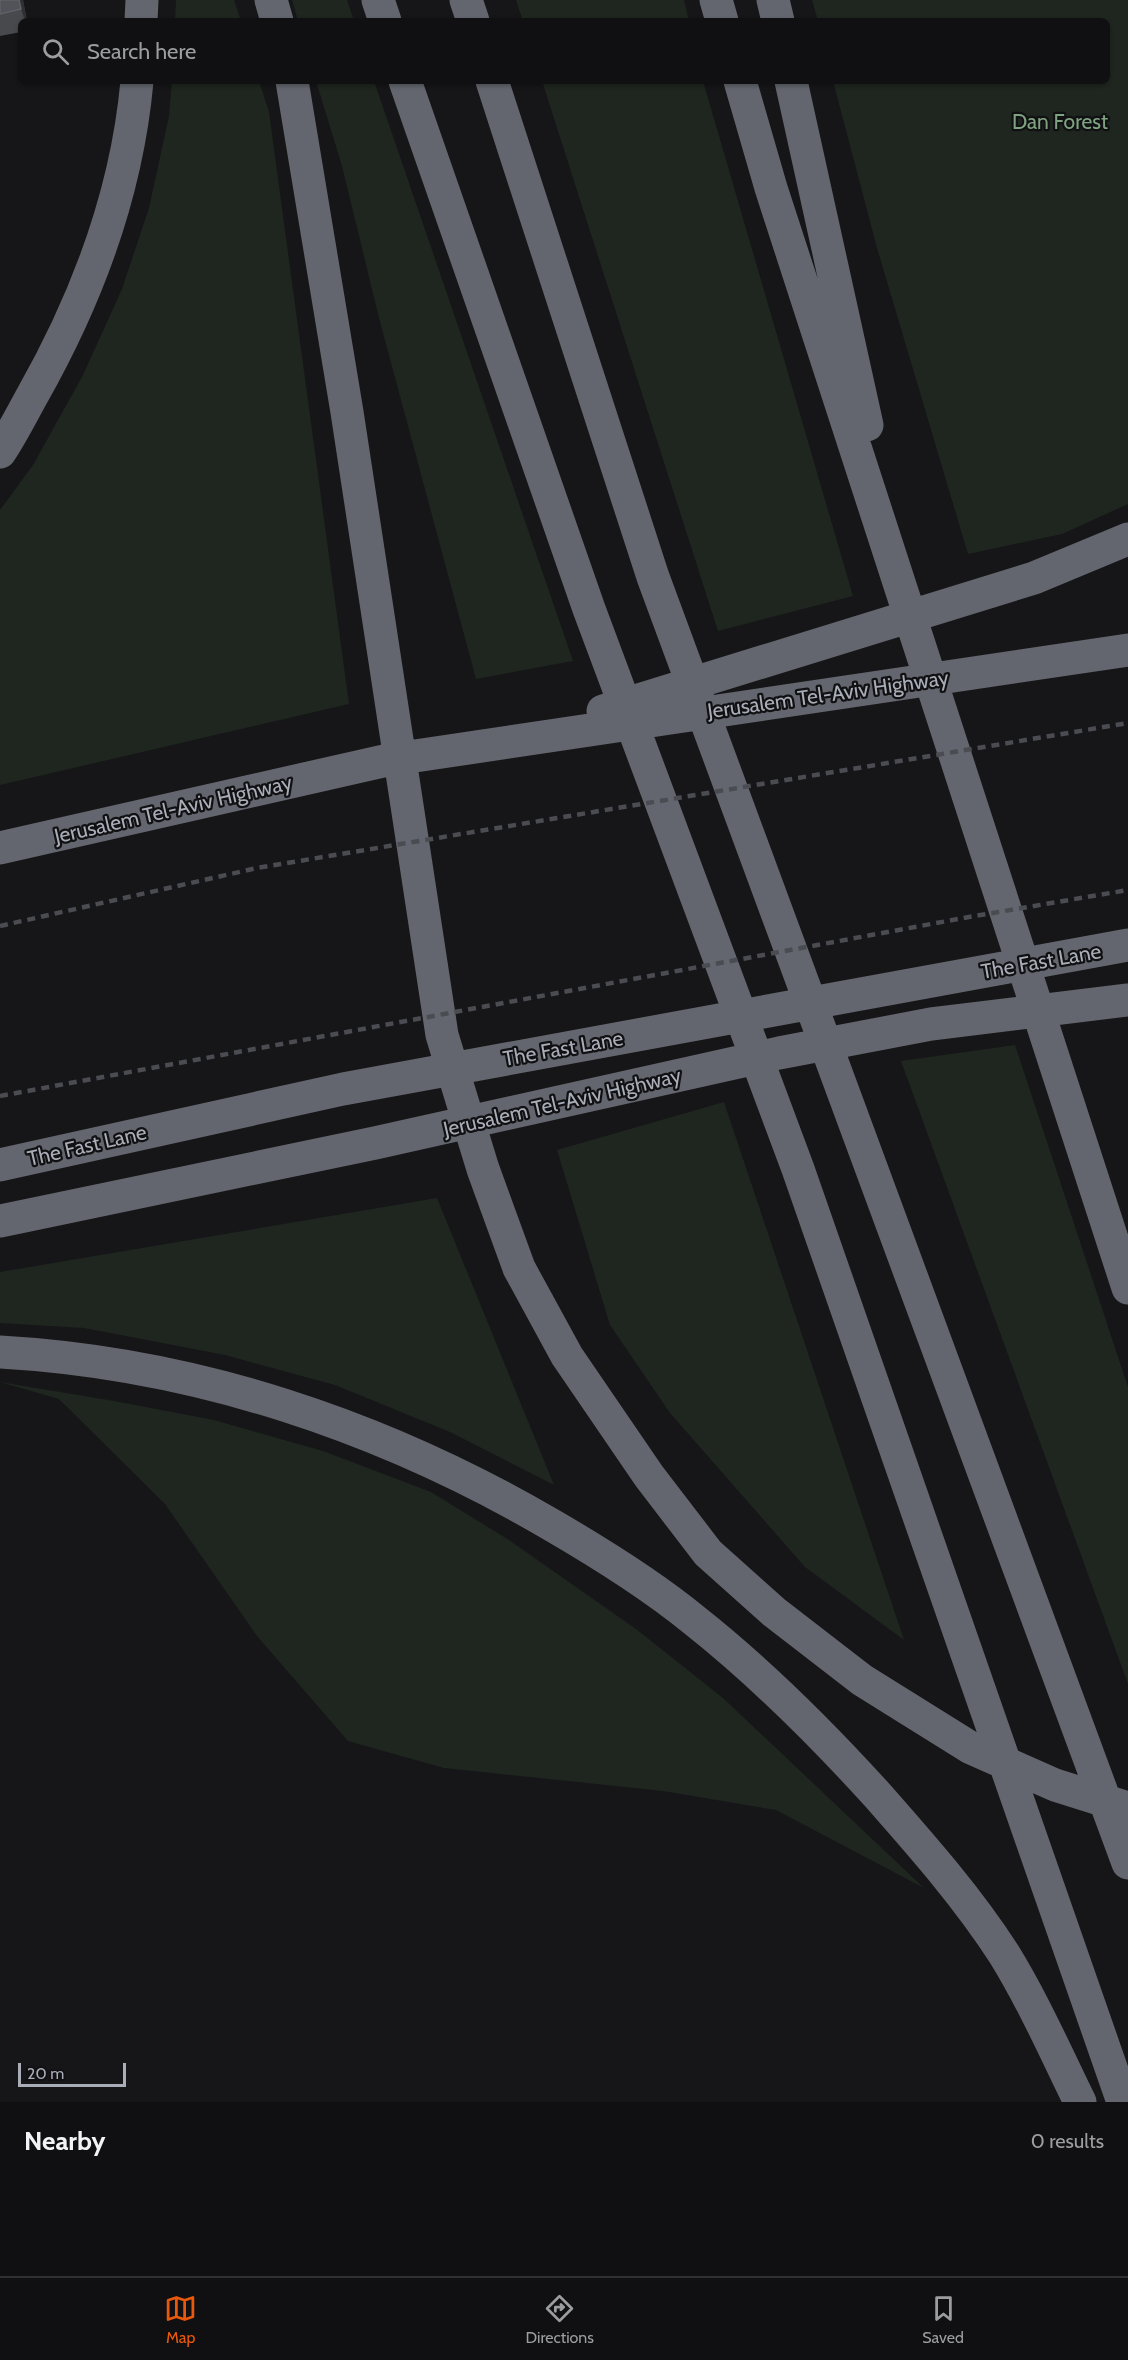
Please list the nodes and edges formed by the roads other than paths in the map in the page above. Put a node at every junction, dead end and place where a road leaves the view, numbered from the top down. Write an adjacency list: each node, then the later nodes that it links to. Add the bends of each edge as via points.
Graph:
1 (142, 0): 7 (highway)
2 (271, 0): 8 (highway)
3 (378, 0): 9 (highway)
4 (466, 0): 10 (highway)
5 (716, 0): 11 (highway)
6 (773, 0): 12 (highway)
7 (141, 18)
8 (276, 18)
9 (384, 18)
10 (472, 18)
11 (721, 18)
12 (777, 18)
13 (137, 84): 19 (highway, via 116,200 90,277 52,360)
14 (292, 84): 31 (highway, via 442,1035 519,1269 567,1356 649,1476 708,1553 774,1612 862,1680 971,1748 1055,1785)
15 (406, 84): 34 (highway, via 589,609 798,1169)
16 (493, 84): 32 (highway, via 653,577)
17 (741, 84): 21 (highway)
18 (792, 84): 21 (highway)
19 (0, 452)
20 (1128, 539): 23 (highway, via 1034,578)
21 (910, 617): 29 (highway)
22 (1128, 650): 23 (highway, Jerusalem Tel-Aviv Highway)
23 (493, 744): 24 (highway, Jerusalem Tel-Aviv Highway, via 388,760)
24 (0, 848)
25 (1128, 945): 27 (highway, The Fast Lane, via 343,1089)
26 (1128, 1000): 28 (highway, Jerusalem Tel-Aviv Highway, via 931,1024 779,1053)
27 (0, 1165)
28 (0, 1221)
29 (1128, 1288)
30 (0, 1352): 33 (highway, via 104,1363 274,1400 429,1460 601,1553 692,1618 766,1680 914,1837 964,1897 1005,1956)
31 (1128, 1808)
32 (1128, 1863)
33 (1080, 2102)
34 (1124, 2102)

